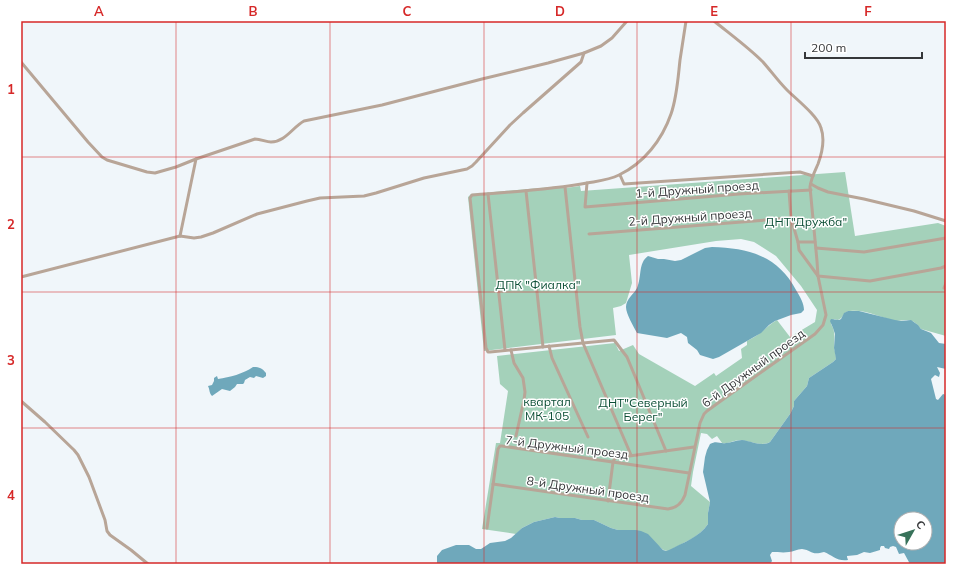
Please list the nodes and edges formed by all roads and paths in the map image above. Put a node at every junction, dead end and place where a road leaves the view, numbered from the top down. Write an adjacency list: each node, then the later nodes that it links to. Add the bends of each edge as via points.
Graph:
1 (627, 21): 4 (street, via 612,38 598,48)
2 (686, 21): 7 (street, via 674,102 668,122 651,151)
3 (714, 21): 8 (street, via 755,55 819,122 822,128 822,150)
4 (584, 53): 6 (street, via 382,105 304,121 277,141 255,139); 19 (street, via 581,62 510,125 472,166 466,169 424,178 376,194 307,201 257,214 214,233 194,238)
5 (21, 62): 6 (street, via 106,160 155,173)
6 (196, 159): 19 (street)
7 (620, 175): 8 (street, via 624,184 800,172); 9 (street)
8 (812, 176): 10 (street)
9 (587, 183): 11 (street); 14 (street, 1-й Дружный проезд, via 585,207)
10 (811, 184): 12 (street); 17 (street, via 828,192 914,211)
11 (565, 187): 13 (street); 29 (street)
12 (810, 190): 14 (street, 1-й Дружный проезд); 22 (street)
13 (526, 191): 15 (street); 31 (street)
14 (789, 191): 16 (street)
15 (488, 194): 32 (street); 32 (street, via 472,195 470,198 486,348 488,352)
16 (791, 218): 18 (street, 2-й Дружный проезд); 21 (street)
17 (946, 221)
18 (589, 234)
19 (180, 236): 26 (street)
20 (946, 238): 23 (street, via 864,252)
21 (798, 242): 22 (street); 25 (street, via 800,252)
22 (815, 242): 23 (street)
23 (816, 248): 25 (street)
24 (946, 266): 25 (street, via 870,281)
25 (818, 276): 37 (street, 6-й Дружный проезд, via 826,317 823,325 706,411 701,419)
26 (21, 277)
27 (946, 283): 28 (street)
28 (944, 288)
29 (583, 343): 30 (street); 38 (street, via 614,340 626,357); 39 (street)
30 (549, 346): 31 (street); 36 (street)
31 (542, 347): 33 (street)
32 (505, 350): 33 (street)
33 (511, 350): 35 (street, via 523,378 525,392)
34 (21, 402): 46 (street, via 78,455 110,535)
35 (516, 436)
36 (588, 437)
37 (694, 447): 38 (street); 41 (street, 6-й Дружный проезд)
38 (666, 451): 39 (street)
39 (631, 455): 40 (street, via 617,457)
40 (613, 462): 41 (street, 7-й Дружный проезд); 42 (street, 7-й Дружный проезд, via 500,446); 43 (street)
41 (689, 473): 44 (street, 6-й Дружный проезд, via 685,495)
42 (493, 484): 43 (street, 8-й Дружный проезд); 45 (street, 7-й Дружный проезд)
43 (608, 501): 44 (street, 8-й Дружный проезд, via 668,509)
44 (680, 504)
45 (487, 528)
46 (148, 564)

